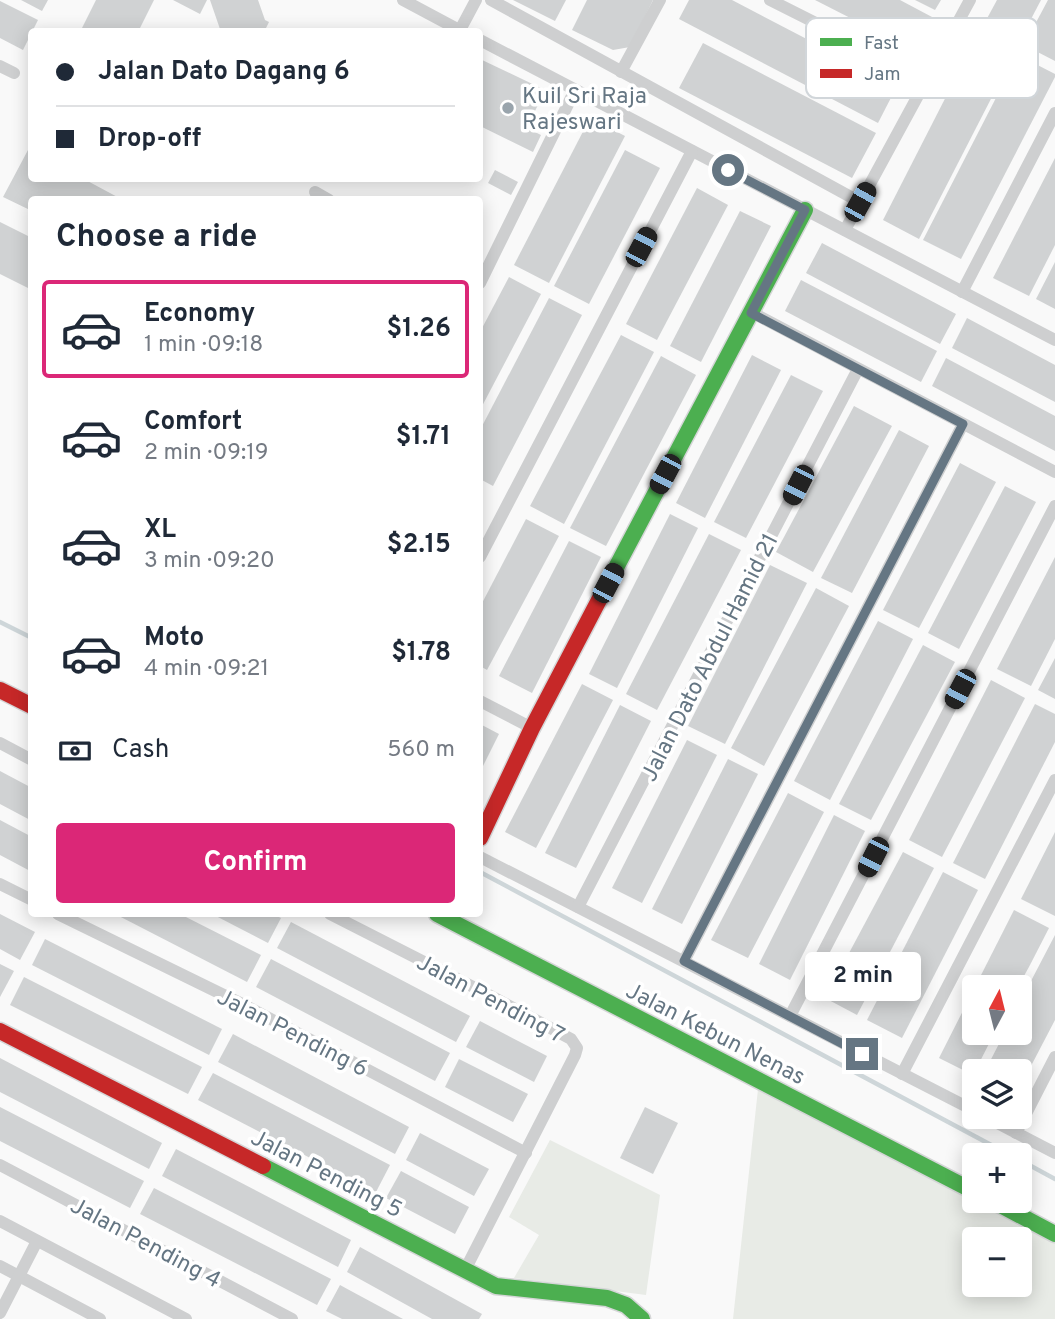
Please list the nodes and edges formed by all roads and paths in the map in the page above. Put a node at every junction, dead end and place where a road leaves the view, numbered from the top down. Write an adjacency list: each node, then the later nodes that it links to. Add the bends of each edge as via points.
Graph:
1 (403, 0): 9 (street)
2 (476, 0): 10 (street)
3 (491, 0): 13 (street)
4 (660, 0): 13 (street)
5 (770, 0): 7 (street)
6 (970, 0): 8 (street)
7 (806, 18)
8 (960, 18)
9 (456, 28)
10 (463, 28)
11 (483, 42): 15 (street)
12 (0, 66): 14 (street)
13 (621, 72): 21 (street)
14 (14, 73)
15 (575, 90): 18 (street); 24 (street)
16 (917, 98): 21 (street)
17 (1055, 113): 25 (street)
18 (692, 151): 22 (street); 32 (street)
19 (315, 192): 20 (street)
20 (322, 196)
21 (860, 202): 23 (street)
22 (805, 210): 23 (street); 26 (street)
23 (845, 230): 25 (street)
24 (483, 273)
25 (962, 292): 27 (street)
26 (751, 313): 28 (street); 36 (street)
27 (1055, 340)
28 (858, 369): 29 (street); 44 (street, Jalan Dato Abdul Hamid 21)
29 (963, 424): 30 (street); 48 (street)
30 (1055, 472)
31 (1055, 506): 49 (street)
32 (483, 551)
33 (0, 690): 35 (street)
34 (483, 703): 36 (street)
35 (28, 704)
36 (532, 728): 40 (street)
37 (0, 743): 38 (street)
38 (28, 758)
39 (1055, 780): 52 (street)
40 (483, 832)
41 (483, 859): 44 (street)
42 (0, 884): 43 (street)
43 (28, 898)
44 (578, 907): 48 (street)
45 (64, 917): 56 (street, Jalan Pending 6)
46 (336, 917): 56 (street, Jalan Pending 7, via 571,1039 577,1048 575,1055)
47 (443, 917): 59 (street, Jalan Kebun Nenas)
48 (684, 961): 49 (street)
49 (790, 1016): 52 (street)
50 (0, 1031): 65 (street, Jalan Pending 5)
51 (1055, 1057): 55 (street)
52 (902, 1074): 53 (street)
53 (962, 1104)
54 (1008, 1129): 55 (street)
55 (1016, 1133): 57 (street)
56 (526, 1153): 65 (street, Jalan Pending 7)
57 (1055, 1153)
58 (0, 1165): 70 (street, Jalan Pending 4)
59 (962, 1185)
60 (1015, 1213): 62 (street)
61 (0, 1221): 63 (street)
62 (1055, 1234)
63 (37, 1241): 66 (street); 69 (street)
64 (0, 1266): 66 (street)
65 (465, 1270): 71 (street, Jalan Pending 5, via 496,1286 618,1300)
66 (19, 1275): 67 (street); 68 (street)
67 (0, 1313)
68 (100, 1319)
69 (186, 1319)
70 (292, 1319)
71 (642, 1319)

